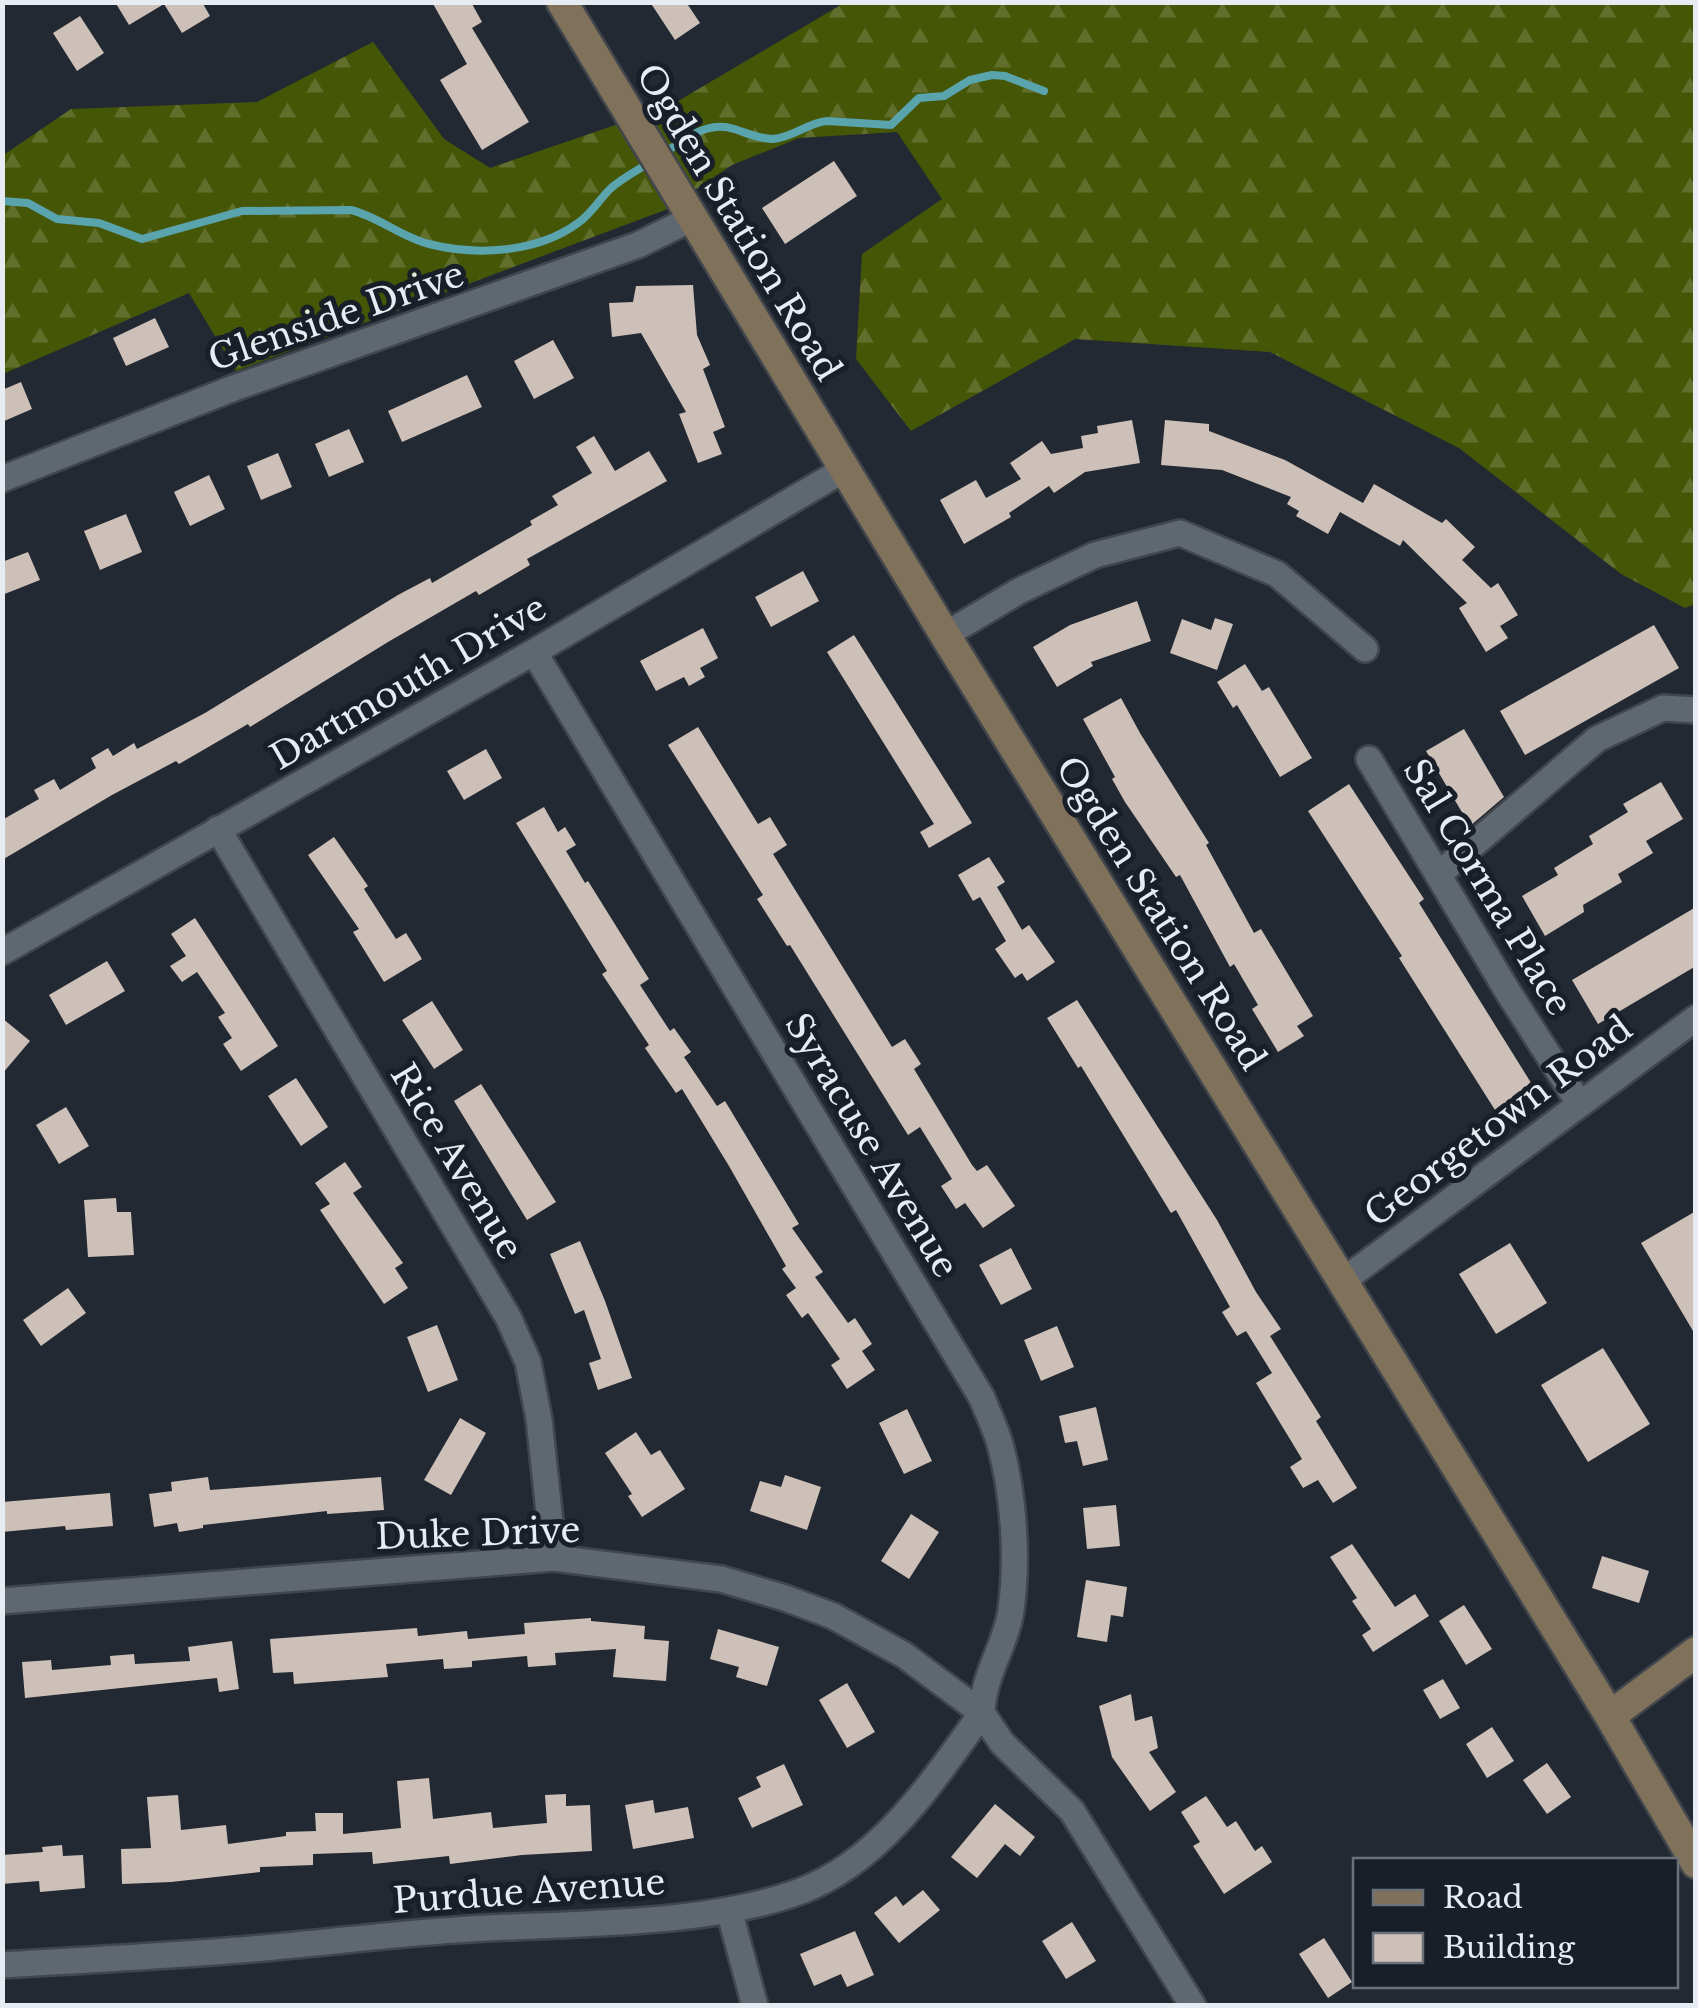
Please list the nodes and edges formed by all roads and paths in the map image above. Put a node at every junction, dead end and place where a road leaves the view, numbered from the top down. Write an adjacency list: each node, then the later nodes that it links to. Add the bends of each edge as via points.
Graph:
1 (562, 2): 2 (street, Ogden Station Road)
2 (693, 218): 3 (street, Ogden Station Road); 4 (street, Glenside Drive, via 620,251 234,388)
3 (845, 469): 5 (street, Ogden Station Road); 7 (street, Dartmouth Drive)
4 (2, 479)
5 (945, 635): 6 (street, via 1095,555 1180,533 1277,574); 15 (street, Ogden Station Road)
6 (1365, 650)
7 (534, 652): 10 (street, Dartmouth Drive); 19 (street, Syracuse Avenue, via 982,1398 1001,1448 1014,1559 1011,1613 983,1689)
8 (1696, 710): 11 (street, via 1663,708 1597,739)
9 (1369, 759): 11 (street, Sal Corma Place)
10 (218, 829): 12 (street, Dartmouth Drive); 16 (street, Rice Avenue, via 508,1317 528,1362 540,1420)
11 (1439, 874): 14 (street, Sal Corma Place)
12 (2, 952)
13 (1696, 1018): 14 (street, Georgetown Road)
14 (1580, 1102): 15 (street, Georgetown Road)
15 (1344, 1280): 20 (street, Ogden Station Road)
16 (554, 1558): 17 (street, Duke Drive); 19 (street, Duke Drive, via 721,1580 785,1598 904,1656)
17 (2, 1601)
18 (1696, 1652): 20 (street)
19 (982, 1713): 22 (street, Purdue Avenue, via 927,1789 842,1870 802,1891); 25 (street, Duke Drive, via 1002,1743 1072,1811)
20 (1610, 1716): 21 (street, Ogden Station Road)
21 (1696, 1863)
22 (729, 1910): 23 (street, Purdue Avenue); 24 (street)
23 (2, 1966)
24 (755, 2006)
25 (1193, 2006)

